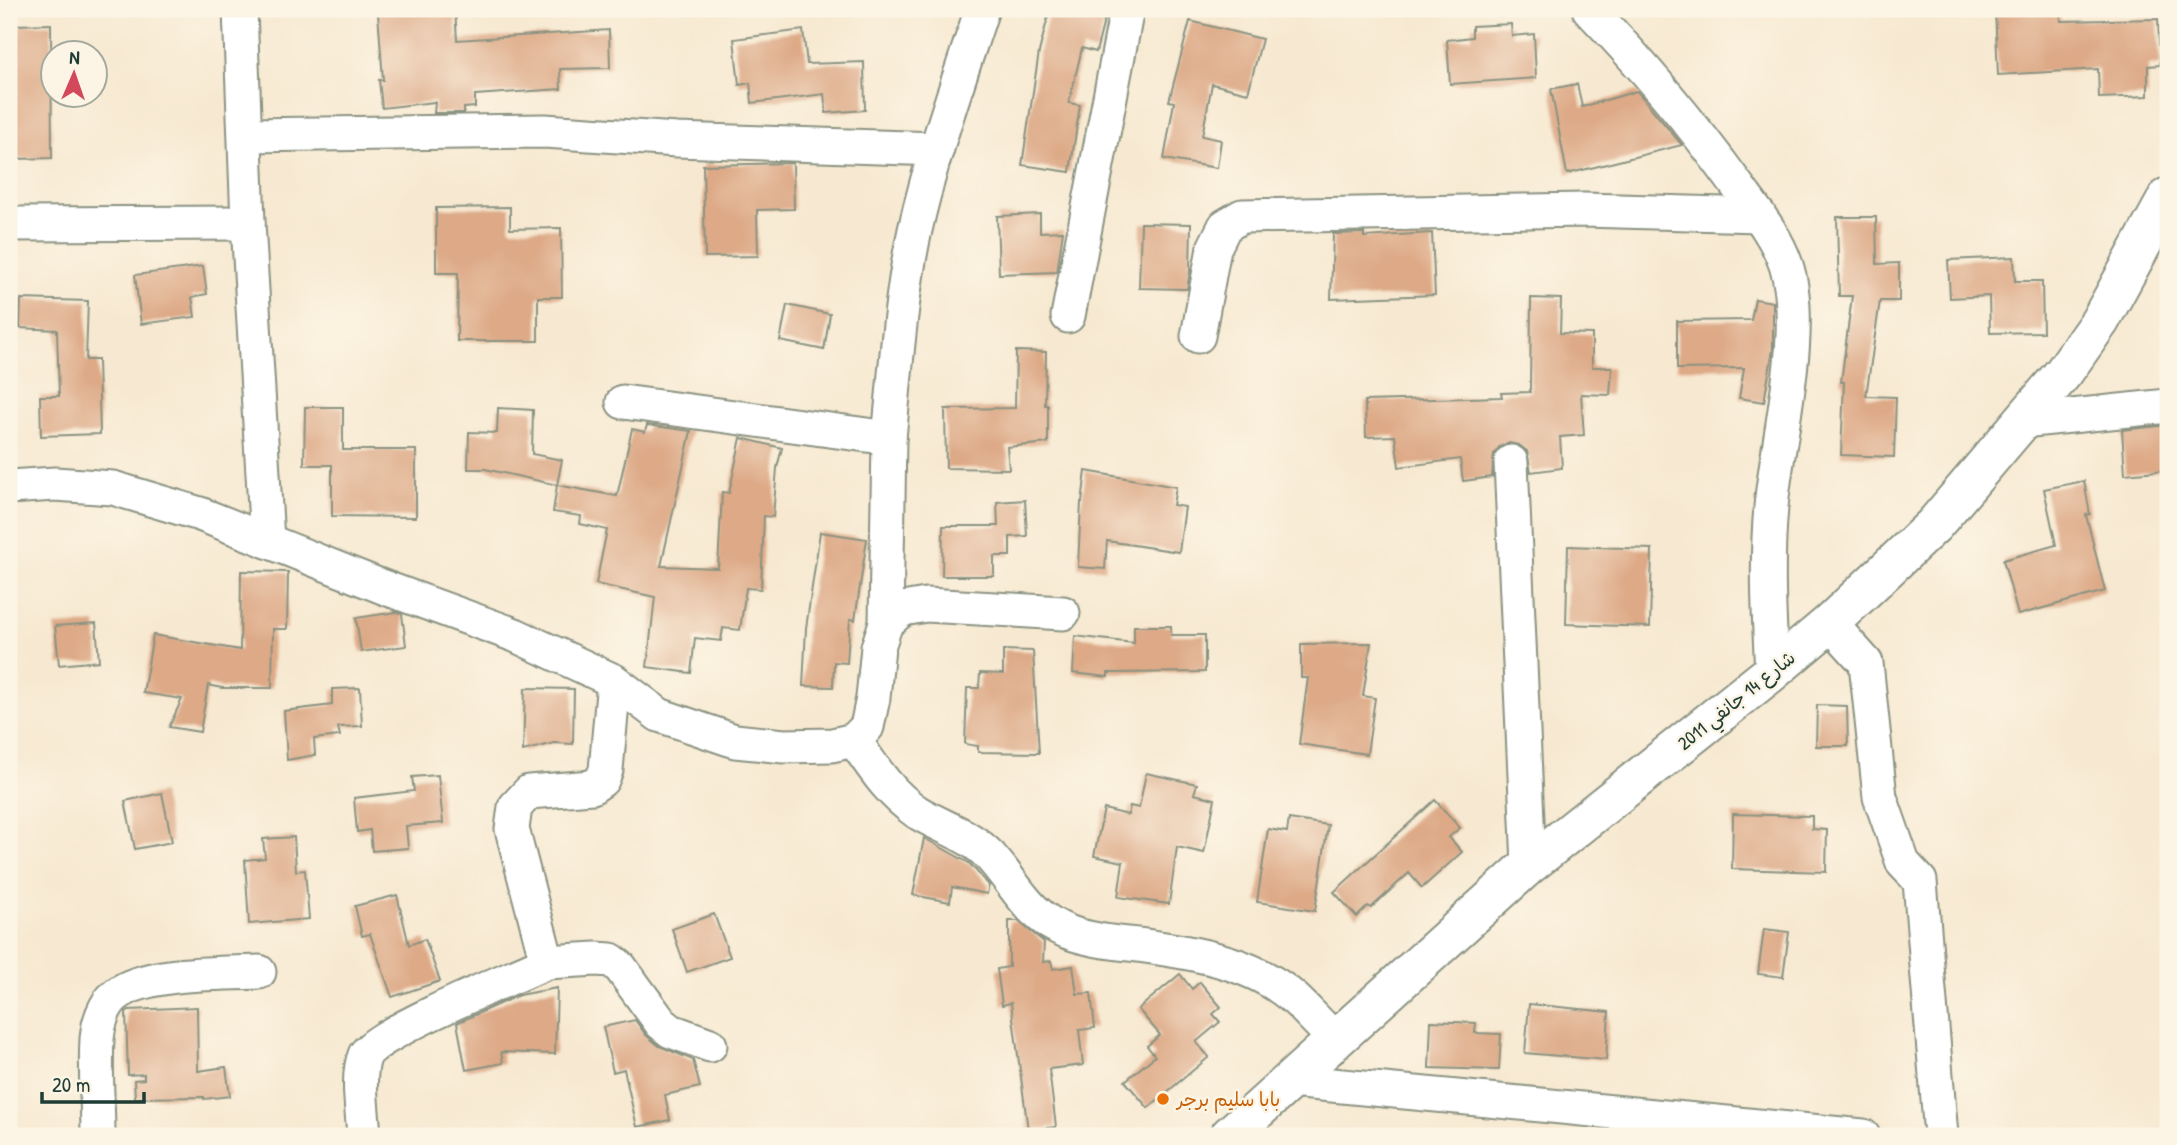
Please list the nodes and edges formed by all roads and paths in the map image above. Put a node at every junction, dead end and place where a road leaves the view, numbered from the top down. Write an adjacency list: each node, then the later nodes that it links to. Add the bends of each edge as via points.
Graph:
1 (240, 9): 5 (street)
2 (982, 9): 6 (street)
3 (1127, 9): 11 (street)
4 (1589, 9): 8 (street, via 1694,127)
5 (246, 135): 6 (street, via 545,131); 9 (street)
6 (937, 149): 16 (street, via 915,231 900,324)
7 (2168, 197): 15 (main road, شارع 14 جانفي 2011, via 2100,321)
8 (1759, 215): 12 (street, via 1584,210 1242,216 1225,226 1214,248); 23 (street, via 1786,266 1792,329 1767,564)
9 (248, 223): 10 (street); 19 (street)
10 (9, 224)
11 (1068, 316)
12 (1198, 336)
13 (623, 402): 16 (street)
14 (2168, 406): 15 (street)
15 (2022, 421): 21 (main road, شارع 14 جانفي 2011, via 1934,525)
16 (890, 438): 22 (street)
17 (1511, 462): 26 (street)
18 (9, 487): 19 (street, via 113,488 200,514)
19 (267, 541): 24 (street, via 515,635)
20 (1063, 613): 22 (street, via 926,605 903,609)
21 (1829, 623): 23 (main road, شارع 14 جانفي 2011); 36 (street, via 1866,663 1880,797 1903,863 1920,881)
22 (886, 624): 25 (street, via 878,647 867,727)
23 (1772, 672): 26 (main road, شارع 14 جانفي 2011)
24 (614, 681): 25 (street, via 659,715 735,740 784,746); 27 (street, via 602,780 592,787 529,792 515,807 512,829)
25 (854, 740): 29 (street, via 893,794 918,813 965,835 989,855 1013,888 1049,923 1094,938 1212,958 1256,974 1293,997)
26 (1528, 865): 29 (main road, شارع 14 جانفي 2011)
27 (547, 962): 30 (street, via 611,960 661,1023); 33 (street, via 456,1002 379,1041 365,1054)
28 (258, 972): 32 (street, via 158,978 115,996 103,1013 97,1036)
29 (1336, 1040): 31 (main road, شارع 14 جانفي 2011)
30 (710, 1045)
31 (1290, 1082): 34 (main road, شارع 14 جانفي 2011); 35 (street)
32 (98, 1136)
33 (364, 1136)
34 (1229, 1136)
35 (1863, 1136)
36 (1941, 1136)

